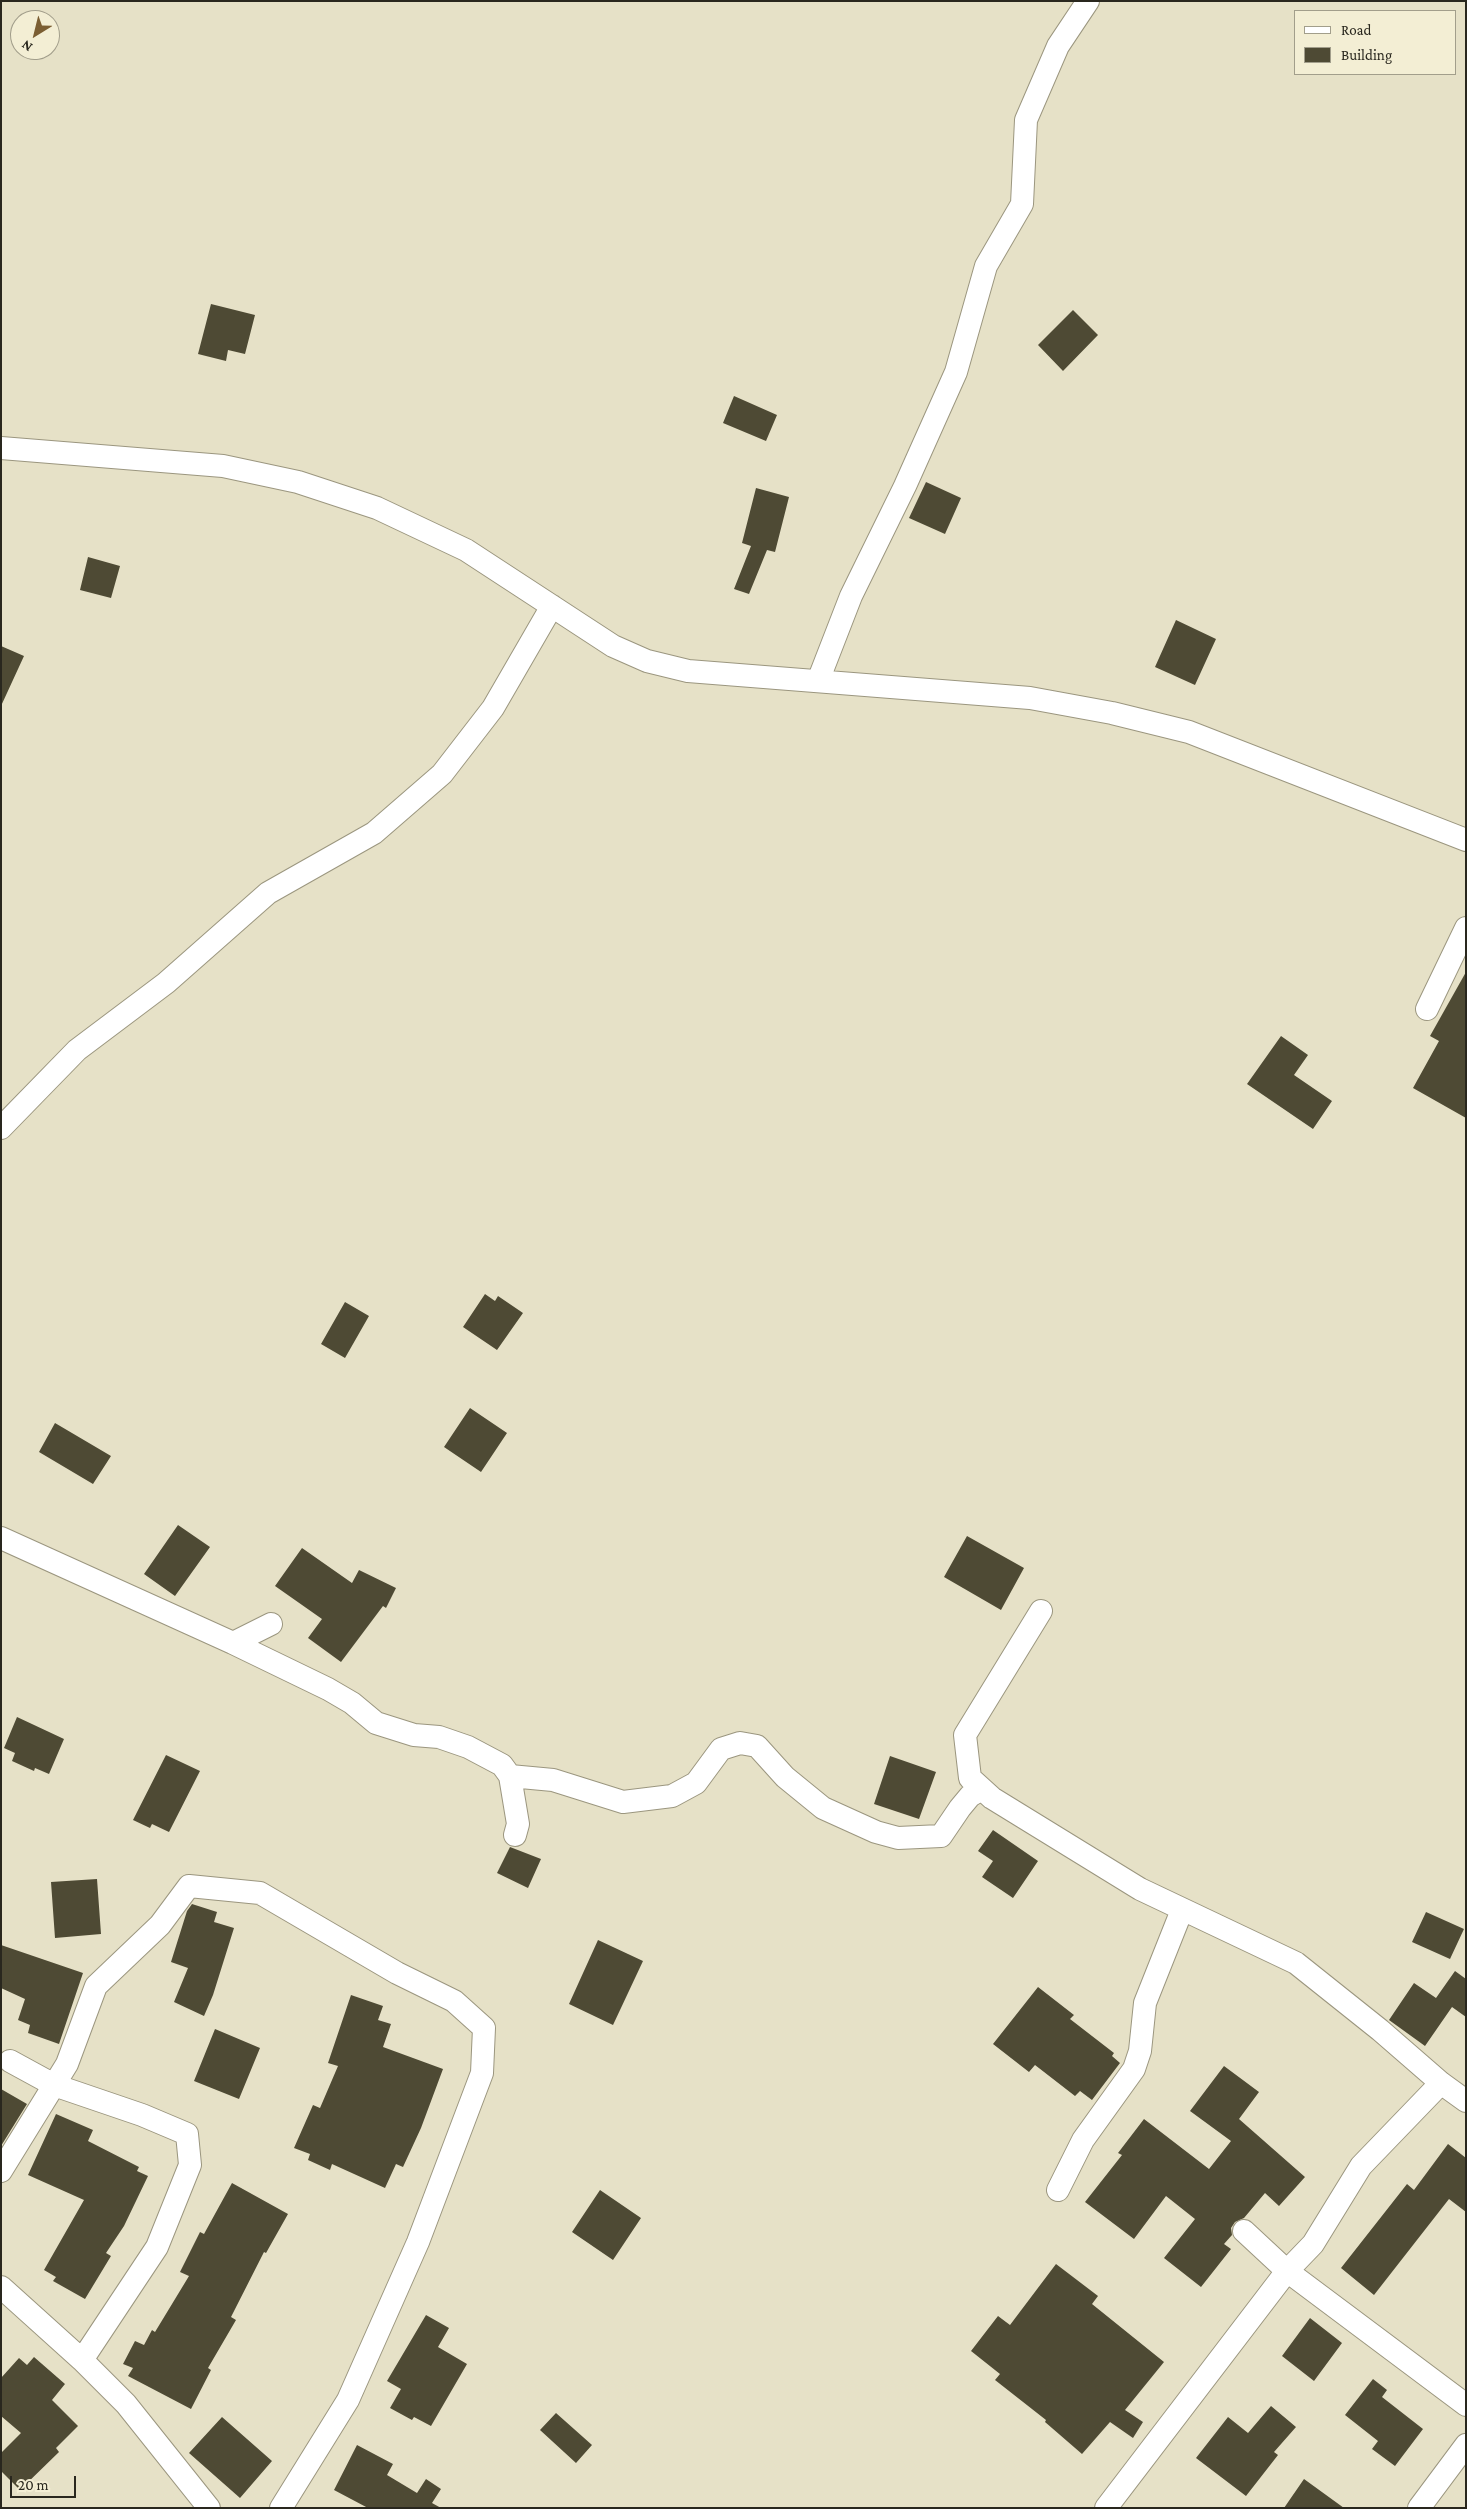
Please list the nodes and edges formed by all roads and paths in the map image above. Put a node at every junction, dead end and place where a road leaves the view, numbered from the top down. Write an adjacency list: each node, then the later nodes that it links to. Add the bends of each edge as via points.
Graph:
1 (1088, 1): 4 (street, via 1058,46 1026,120 1022,204 986,266 956,372 851,596)
2 (1, 448): 3 (street, via 223,466 298,482 377,508 466,550)
3 (552, 606): 4 (street, via 613,646 647,661 688,671); 8 (street, via 493,708 442,774 374,833 268,893 166,983 77,1050)
4 (818, 681): 5 (street, via 1030,698 1112,713 1189,732)
5 (1466, 840)
6 (1466, 928): 7 (street)
7 (1427, 1009)
8 (1, 1128)
9 (1, 1538): 12 (street)
10 (1041, 1611): 14 (street, via 965,1735 970,1778)
11 (271, 1624): 12 (street)
12 (234, 1643): 13 (street, via 328,1689 376,1723 468,1747 502,1765)
13 (510, 1776): 14 (street, via 554,1780 623,1802 672,1796 696,1783 721,1749 740,1743 757,1746 785,1777 823,1808 876,1832 898,1838 941,1836 970,1796); 15 (street, via 518,1824)
14 (982, 1789): 16 (street, via 1140,1889)
15 (515, 1835)
16 (1182, 1910): 18 (street, via 1296,1963); 22 (street, via 1145,2003 1140,2051 1134,2069 1083,2140)
17 (10, 2061): 19 (street)
18 (1441, 2083): 20 (street); 24 (street, via 1361,2166 1313,2244)
19 (54, 2085): 21 (street); 26 (street, via 186,2134 190,2165 157,2247); 30 (street, via 66,2064 96,1986 160,1925 189,1886 260,1893 397,1973 454,2001 484,2028 482,2073 418,2242 348,2400)
20 (1466, 2101)
21 (1, 2171)
22 (1058, 2190)
23 (1244, 2231): 24 (street)
24 (1287, 2271): 27 (street); 31 (street)
25 (1, 2288): 26 (street)
26 (82, 2360): 29 (street, via 126,2404)
27 (1466, 2406)
28 (1466, 2444): 32 (street)
29 (208, 2508)
30 (281, 2508)
31 (1106, 2508)
32 (1420, 2508)

